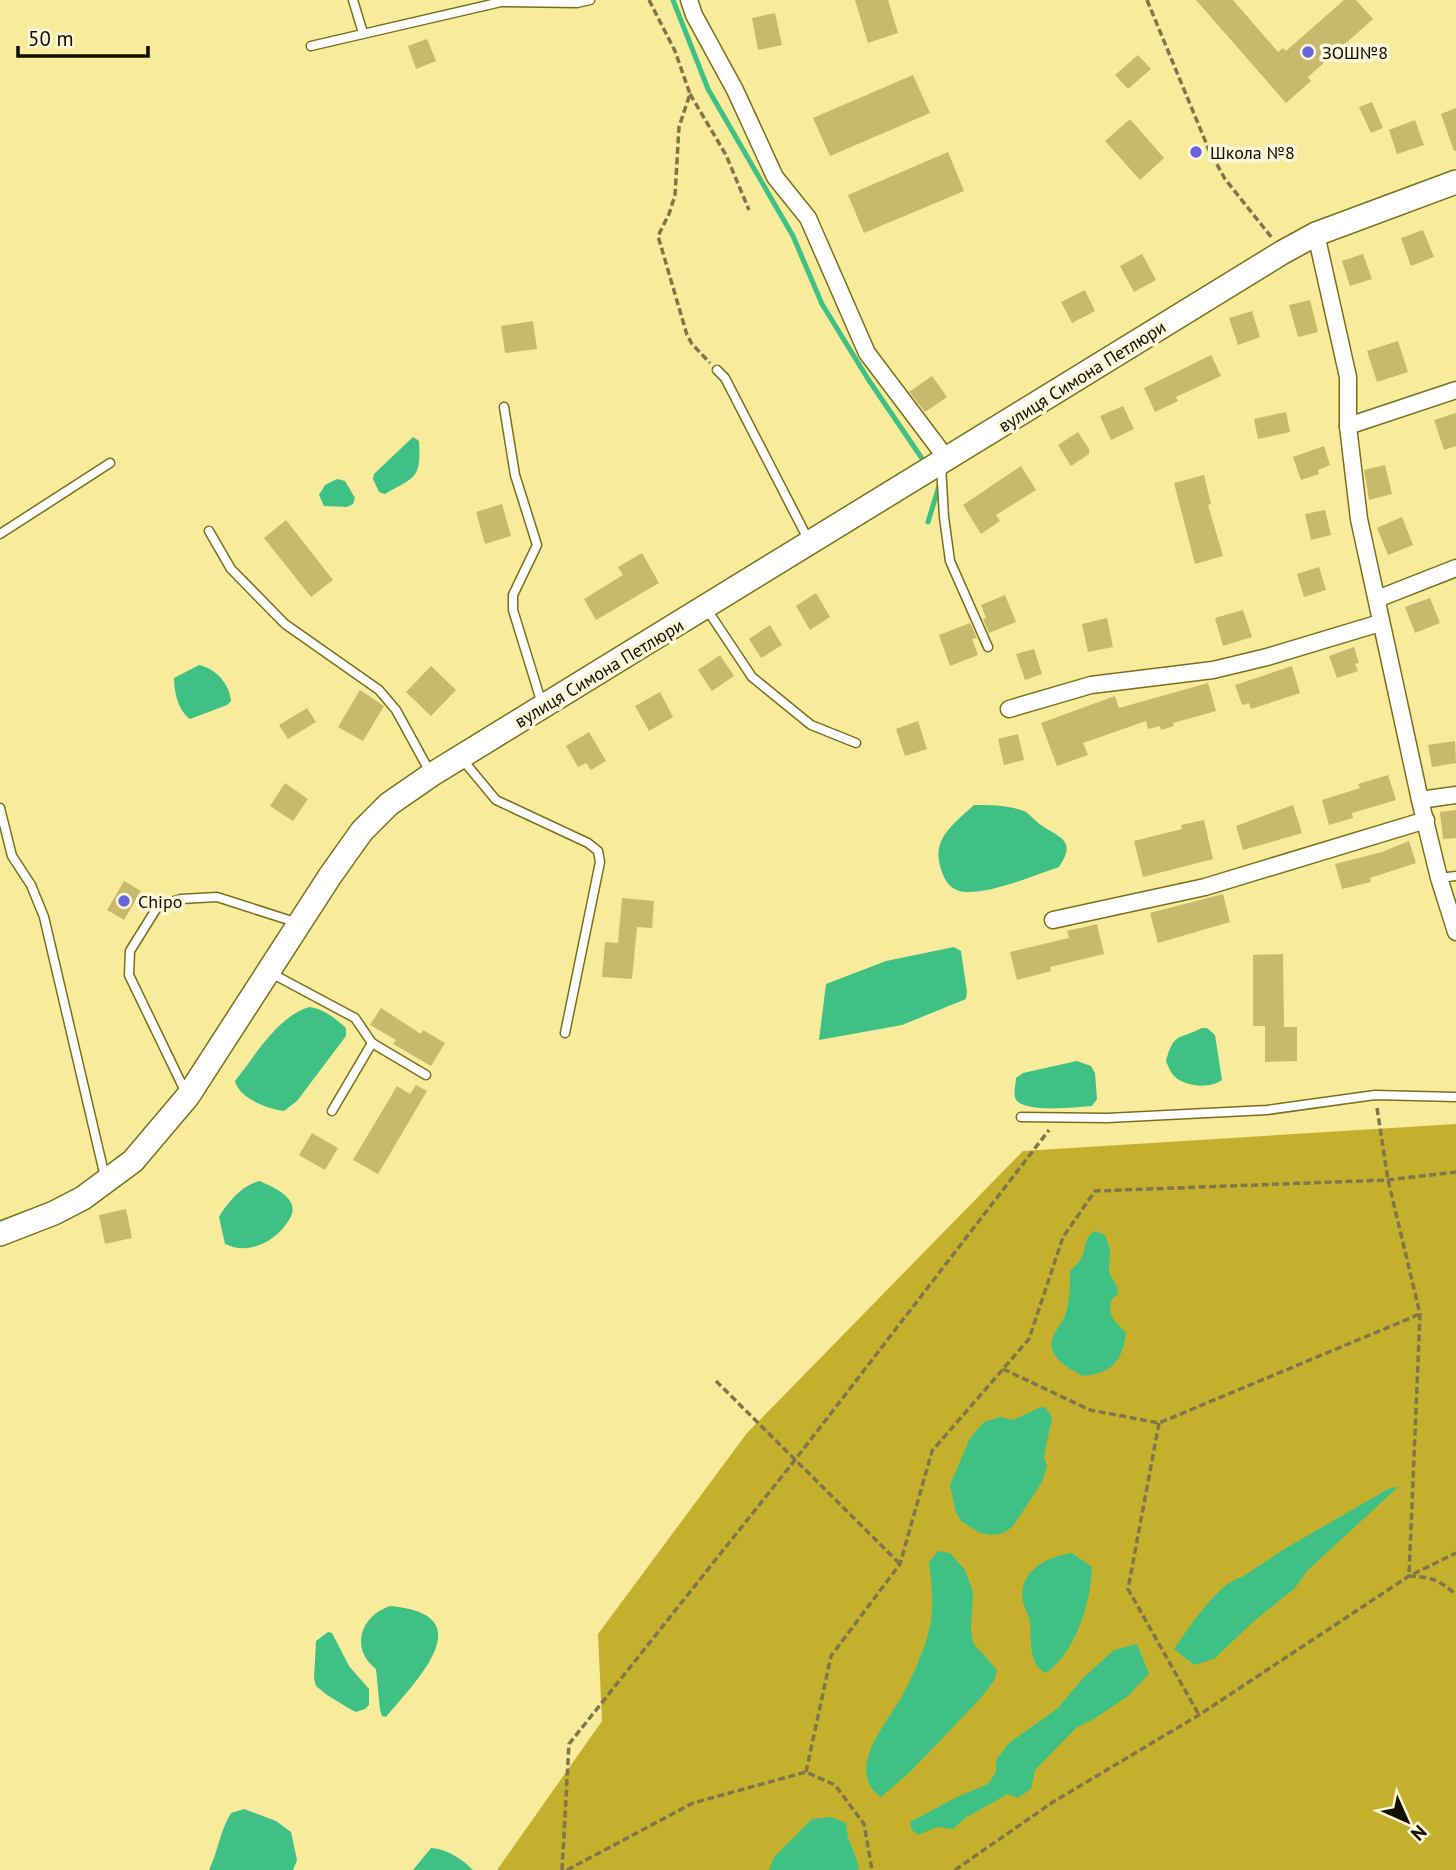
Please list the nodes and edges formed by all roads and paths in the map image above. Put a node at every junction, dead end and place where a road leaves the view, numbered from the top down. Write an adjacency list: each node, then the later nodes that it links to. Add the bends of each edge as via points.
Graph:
1 (353, 0): 6 (lane)
2 (590, 0): 6 (lane, via 501,2)
3 (649, 0): 8 (path)
4 (689, 0): 17 (street, via 775,177 808,218 867,353)
5 (1147, 0): 12 (path, via 1209,150 1225,179)
6 (363, 33): 7 (lane)
7 (311, 46)
8 (690, 94): 10 (path, via 726,155); 13 (path, via 680,127 676,195 658,236 687,335)
9 (1456, 182): 11 (main road, вулиця Симона Петлюри)
10 (749, 209)
11 (1316, 234): 12 (main road, вулиця Симона Петлюри); 16 (street, via 1348,377)
12 (1283, 252): 17 (main road, вулиця Симона Петлюри)
13 (717, 370): 21 (lane)
14 (1456, 390): 16 (street)
15 (504, 407): 27 (lane, via 515,475 537,545 513,595 513,610)
16 (1348, 426): 23 (street, via 1359,519)
17 (944, 461): 21 (main road, вулиця Симона Петлюри); 26 (lane, via 950,561)
18 (110, 463): 20 (lane)
19 (209, 531): 31 (lane, via 231,569 285,624 379,690 396,710)
20 (0, 534)
21 (811, 543): 24 (main road, вулиця Симона Петлюри)
22 (1456, 568): 23 (street)
23 (1377, 598): 25 (street)
24 (706, 608): 27 (main road, вулиця Симона Петлюри); 29 (lane, via 752,677 811,725)
25 (1380, 623): 28 (street, via 1240,664 1091,685); 33 (street)
26 (988, 646)
27 (543, 707): 30 (main road, вулиця Симона Петлюри)
28 (1009, 709)
29 (856, 743)
30 (460, 758): 31 (main road, вулиця Симона Петлюри); 42 (lane, via 496,800 598,851 600,862)
31 (431, 775): 39 (main road, вулиця Симона Петлюри, via 389,804 362,831)
32 (1456, 795): 33 (street)
33 (1420, 800): 35 (street)
34 (0, 808): 53 (lane, via 12,856 44,917)
35 (1426, 820): 37 (street); 38 (street, via 1205,887)
36 (1456, 876): 37 (lane)
37 (1439, 878): 40 (street)
38 (1053, 920)
39 (301, 924): 41 (main road, вулиця Симона Петлюри); 46 (lane, via 218,897 181,899 158,906 130,951 129,975)
40 (1456, 932)
41 (269, 972): 43 (lane, via 355,1018); 46 (main road, вулиця Симона Петлюри)
42 (565, 1033)
43 (372, 1043): 44 (lane); 48 (lane)
44 (426, 1075)
45 (1376, 1095): 47 (lane); 50 (lane, via 1267,1110); 52 (path)
46 (188, 1096): 53 (main road, вулиця Симона Петлюри, via 133,1161)
47 (1456, 1097)
48 (332, 1111)
49 (1021, 1118): 50 (lane)
50 (1056, 1119): 59 (path)
51 (1456, 1172): 52 (path)
52 (1388, 1180): 55 (path); 56 (path, via 1095,1191 1063,1237 1030,1339)
53 (106, 1183): 54 (main road, вулиця Симона Петлюри, via 54,1213)
54 (0, 1234)
55 (1419, 1314): 58 (path); 62 (path)
56 (1003, 1369): 58 (path, via 1090,1410); 61 (path, via 932,1451)
57 (716, 1381): 59 (path)
58 (1159, 1423): 64 (path, via 1128,1588)
59 (796, 1460): 61 (path); 66 (path, via 569,1744)
60 (1456, 1553): 62 (path)
61 (900, 1564): 65 (path, via 831,1656)
62 (1409, 1576): 63 (path, via 1428,1577); 64 (path)
63 (1456, 1595)
64 (1199, 1715): 68 (path, via 1053,1802)
65 (806, 1772): 66 (path, via 693,1802); 67 (path, via 835,1785 864,1824)
66 (564, 1870)
67 (872, 1870)
68 (955, 1870)

